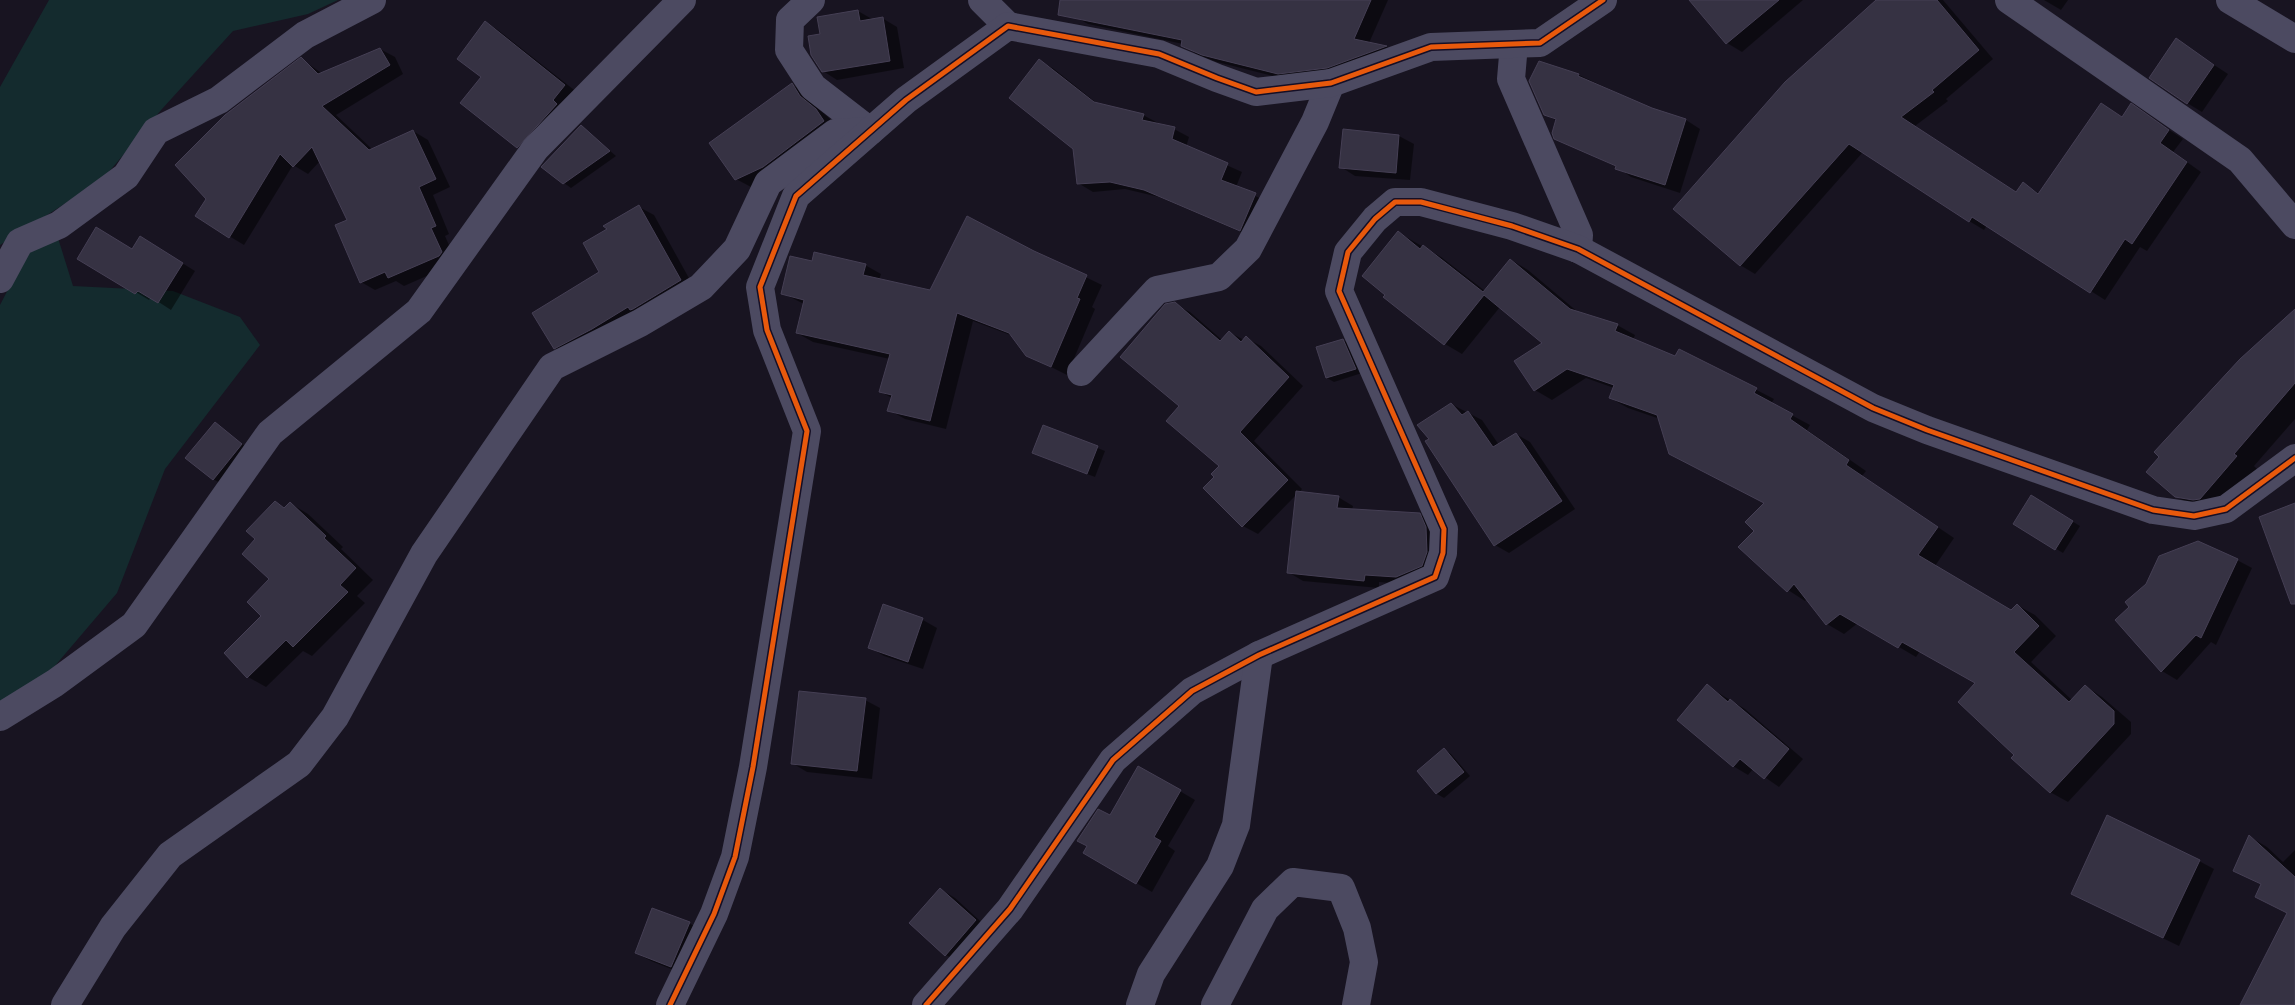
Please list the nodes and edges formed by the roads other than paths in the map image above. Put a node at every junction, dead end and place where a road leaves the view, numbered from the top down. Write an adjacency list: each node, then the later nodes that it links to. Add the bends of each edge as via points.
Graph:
1 (372, 0): 15 (street, via 306,35 219,100 156,131 126,176 59,225 20,242)
2 (682, 0): 19 (street, via 535,149 419,311 270,433 134,625 55,683)
3 (811, 0): 12 (street, via 790,20 789,50 813,87)
4 (982, 0): 8 (street)
5 (1603, 0): 10 (street, via 1540,42)
6 (2009, 0): 13 (street, via 2240,160)
7 (2230, 0): 9 (street)
8 (1008, 26): 11 (street, via 1159,54 1256,92); 12 (street, via 906,100)
9 (2295, 39)
10 (1514, 44): 11 (street, via 1431,47); 14 (street, via 1511,79 1579,235)
11 (1331, 83): 16 (street, via 1315,122 1248,249 1219,277 1157,290)
12 (870, 131): 20 (street, via 835,133 768,183 737,249 700,287 552,367 424,554 335,717 299,764 170,855 113,927); 21 (street, via 796,196 760,287 767,330 806,431 755,758 735,857 714,914)
13 (2295, 225)
14 (1578, 249): 17 (street, via 1873,408 1926,430 2153,510 2194,516 2226,509); 18 (street, via 1512,226 1421,202 1395,202 1375,219 1348,252 1339,291 1444,529 1444,553 1435,577)
15 (0, 279)
16 (1081, 372)
17 (2295, 458)
18 (1259, 655): 22 (street, via 1192,691 1113,760 1010,909); 23 (street, via 1236,825 1220,866 1151,974)
19 (0, 717)
20 (65, 1005)
21 (670, 1005)
22 (926, 1005)
23 (1140, 1005)
24 (1215, 1005): 25 (street, via 1265,909 1293,882 1341,888 1357,928 1364,962)
25 (1356, 1005)

